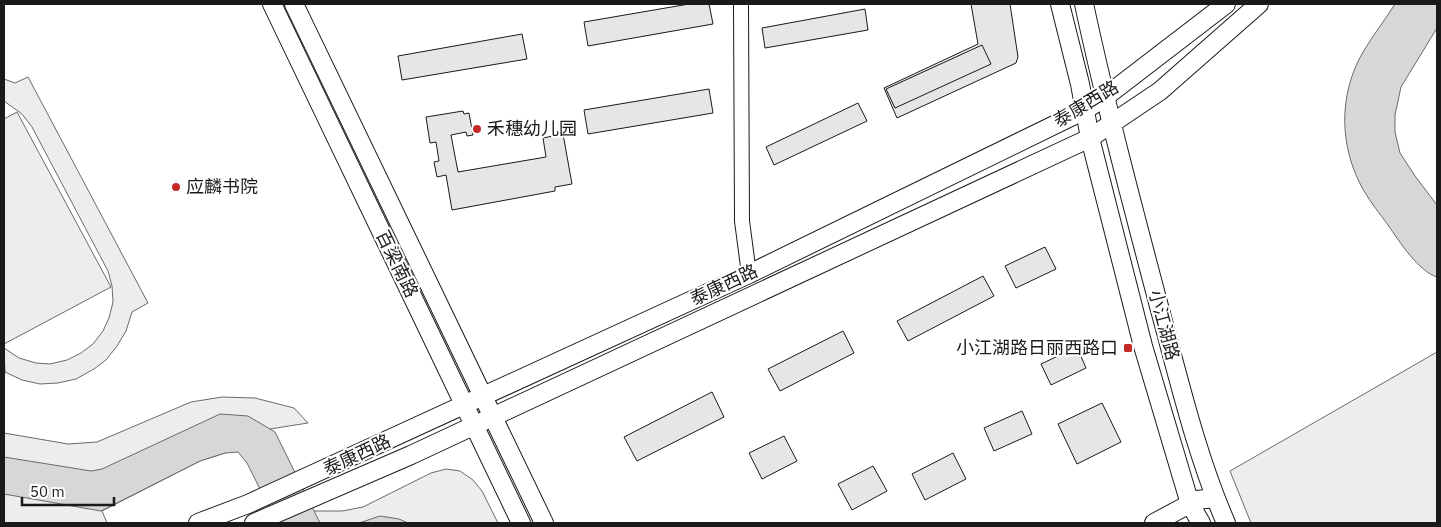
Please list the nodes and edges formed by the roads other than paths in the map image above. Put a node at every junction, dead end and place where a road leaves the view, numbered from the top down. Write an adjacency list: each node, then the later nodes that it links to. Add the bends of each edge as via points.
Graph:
1 (272, 4): 14 (main road, 百梁南路)
2 (294, 4): 13 (main road, 百梁南路)
3 (741, 4): 12 (street, via 742,221)
4 (1060, 4): 9 (main road, 小江湖路)
5 (1084, 4): 8 (main road, 小江湖路)
6 (1226, 4): 8 (main road, 泰康西路)
7 (1259, 4): 10 (main road, 泰康西路, via 1160,92)
8 (1105, 97): 9 (main road, 泰康西路); 10 (main road, 小江湖路)
9 (1085, 110): 11 (main road, 小江湖路); 12 (main road, 泰康西路)
10 (1112, 124): 11 (main road, 泰康西路); 17 (main road, 小江湖路, via 1177,374)
11 (1090, 138): 15 (main road, 泰康西路); 18 (main road, 小江湖路, via 1143,346)
12 (750, 274): 13 (main road, 泰康西路)
13 (484, 396): 14 (main road, 泰康西路); 15 (main road, 百梁南路)
14 (465, 405): 16 (main road, 百梁南路); 20 (main road, 泰康西路, via 248,504)
15 (492, 416): 16 (main road, 泰康西路); 23 (main road, 百梁南路)
16 (474, 425): 21 (main road, 泰康西路); 22 (main road, 百梁南路)
17 (1215, 498): 18 (main road); 19 (main road); 25 (main road, 小江湖路)
18 (1190, 504): 19 (main road, 小江湖路); 24 (main road)
19 (1198, 522)
20 (198, 523)
21 (255, 523)
22 (521, 523)
23 (544, 523)
24 (1154, 523)
25 (1226, 523)

